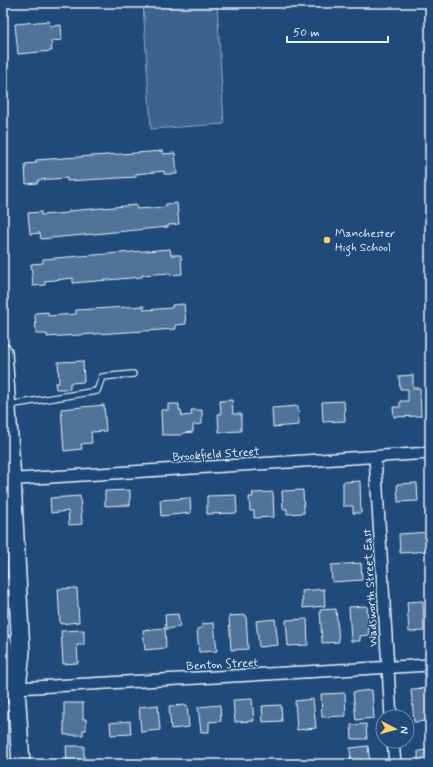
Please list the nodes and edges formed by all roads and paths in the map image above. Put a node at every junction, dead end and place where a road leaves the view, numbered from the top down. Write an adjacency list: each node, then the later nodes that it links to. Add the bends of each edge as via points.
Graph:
1 (3, 352): 3 (main road)
2 (133, 374): 3 (lane, via 102,378 97,391)
3 (5, 397): 6 (main road)
4 (430, 453): 5 (street, Brookfield Street)
5 (375, 457): 6 (street, Brookfield Street); 10 (street, Wadsworth Street East)
6 (8, 480): 7 (main road)
7 (10, 584): 11 (main road, via 21,652)
8 (3, 643): 11 (main road, via 11,680)
9 (430, 665): 10 (street, Benton Street)
10 (387, 668): 11 (street, Benton Street); 13 (street, Wadsworth Street East)
11 (16, 688): 12 (main road)
12 (10, 707): 15 (main road)
13 (390, 709)
14 (394, 749): 16 (street)
15 (21, 764)
16 (395, 764)

